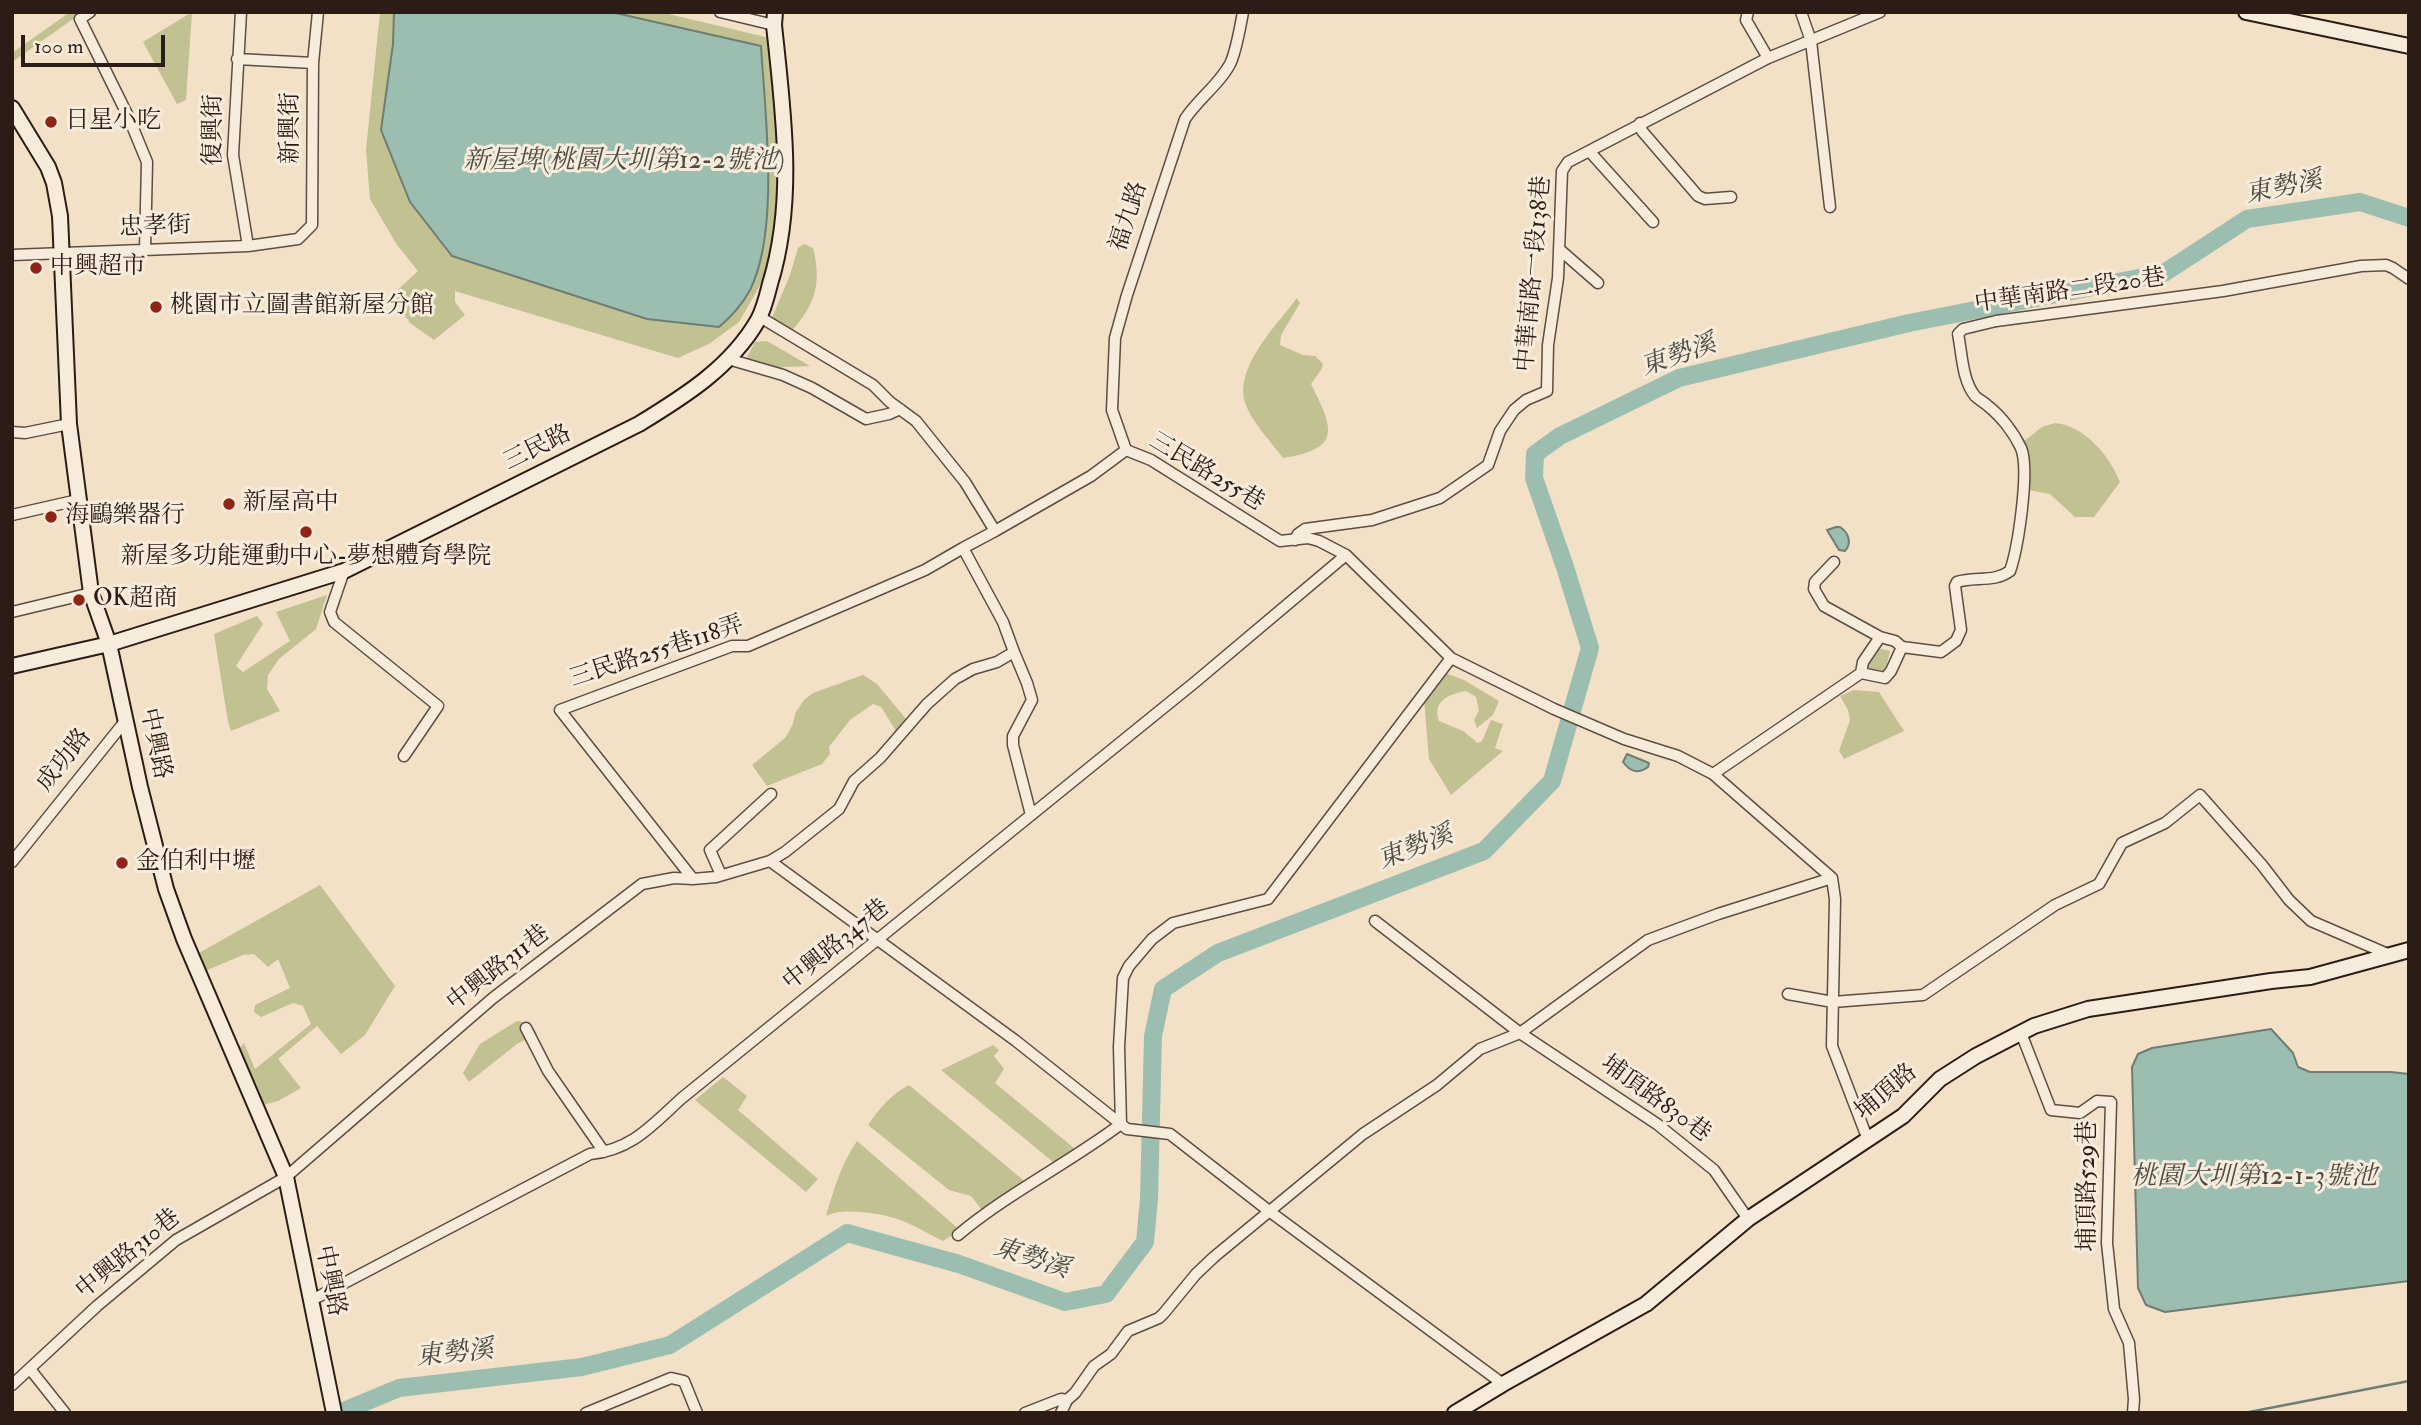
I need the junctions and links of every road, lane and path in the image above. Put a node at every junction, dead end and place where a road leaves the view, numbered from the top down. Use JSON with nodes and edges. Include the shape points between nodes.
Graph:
{"nodes":[{"id":1,"x":90,"y":12,"type":"edge"},
{"id":2,"x":241,"y":12,"type":"edge"},
{"id":3,"x":318,"y":12,"type":"edge"},
{"id":4,"x":720,"y":12,"type":"edge"},
{"id":5,"x":1243,"y":12,"type":"edge"},
{"id":6,"x":1748,"y":12,"type":"edge"},
{"id":7,"x":1801,"y":12,"type":"edge"},
{"id":8,"x":1880,"y":12,"type":"edge"},
{"id":9,"x":2246,"y":12,"type":"edge"},
{"id":10,"x":1855,"y":17,"type":"edge"},
{"id":11,"x":775,"y":18,"type":"edge"},
{"id":12,"x":1811,"y":41,"type":"junction"},
{"id":13,"x":2409,"y":46,"type":"edge"},
{"id":14,"x":1768,"y":58,"type":"junction"},
{"id":15,"x":237,"y":59,"type":"junction"},
{"id":16,"x":313,"y":63,"type":"junction"},
{"id":17,"x":14,"y":114,"type":"edge"},
{"id":18,"x":1640,"y":123,"type":"junction"},
{"id":19,"x":1590,"y":152,"type":"junction"},
{"id":20,"x":1731,"y":197,"type":"dead end"},
{"id":21,"x":1830,"y":207,"type":"dead end"},
{"id":22,"x":1653,"y":222,"type":"dead end"},
{"id":23,"x":298,"y":239,"type":"joint"},
{"id":24,"x":248,"y":246,"type":"junction"},
{"id":25,"x":1559,"y":249,"type":"junction"},
{"id":26,"x":145,"y":250,"type":"junction"},
{"id":27,"x":61,"y":253,"type":"junction"},
{"id":28,"x":12,"y":255,"type":"edge"},
{"id":29,"x":2409,"y":279,"type":"edge"},
{"id":30,"x":1598,"y":283,"type":"dead end"},
{"id":31,"x":760,"y":317,"type":"junction"},
{"id":32,"x":728,"y":359,"type":"junction"},
{"id":33,"x":900,"y":409,"type":"junction"},
{"id":34,"x":69,"y":424,"type":"junction"},
{"id":35,"x":12,"y":432,"type":"edge"},
{"id":36,"x":1126,"y":450,"type":"junction"},
{"id":37,"x":78,"y":500,"type":"junction"},
{"id":38,"x":12,"y":515,"type":"edge"},
{"id":39,"x":995,"y":531,"type":"junction"},
{"id":40,"x":1295,"y":540,"type":"junction"},
{"id":41,"x":963,"y":548,"type":"junction"},
{"id":42,"x":1346,"y":555,"type":"junction"},
{"id":43,"x":1834,"y":562,"type":"dead end"},
{"id":44,"x":344,"y":572,"type":"junction"},
{"id":45,"x":91,"y":593,"type":"junction"},
{"id":46,"x":12,"y":612,"type":"edge"},
{"id":47,"x":1880,"y":636,"type":"junction"},
{"id":48,"x":108,"y":644,"type":"junction"},
{"id":49,"x":1902,"y":647,"type":"junction"},
{"id":50,"x":1014,"y":652,"type":"junction"},
{"id":51,"x":1451,"y":658,"type":"junction"},
{"id":52,"x":12,"y":666,"type":"edge"},
{"id":53,"x":1861,"y":673,"type":"junction"},
{"id":54,"x":126,"y":720,"type":"junction"},
{"id":55,"x":404,"y":756,"type":"dead end"},
{"id":56,"x":1713,"y":774,"type":"junction"},
{"id":57,"x":771,"y":794,"type":"dead end"},
{"id":58,"x":1031,"y":815,"type":"junction"},
{"id":59,"x":770,"y":861,"type":"junction"},
{"id":60,"x":12,"y":862,"type":"edge"},
{"id":61,"x":721,"y":875,"type":"junction"},
{"id":62,"x":1832,"y":878,"type":"junction"},
{"id":63,"x":693,"y":879,"type":"junction"},
{"id":64,"x":1375,"y":920,"type":"dead end"},
{"id":65,"x":879,"y":939,"type":"junction"},
{"id":66,"x":2409,"y":950,"type":"edge"},
{"id":67,"x":2390,"y":955,"type":"junction"},
{"id":68,"x":1788,"y":994,"type":"dead end"},
{"id":69,"x":1833,"y":1002,"type":"junction"},
{"id":70,"x":526,"y":1028,"type":"dead end"},
{"id":71,"x":1520,"y":1033,"type":"junction"},
{"id":72,"x":2021,"y":1033,"type":"junction"},
{"id":73,"x":1124,"y":1127,"type":"junction"},
{"id":74,"x":1868,"y":1140,"type":"junction"},
{"id":75,"x":604,"y":1152,"type":"junction"},
{"id":76,"x":286,"y":1177,"type":"junction"},
{"id":77,"x":1269,"y":1211,"type":"junction"},
{"id":78,"x":1748,"y":1219,"type":"junction"},
{"id":79,"x":958,"y":1235,"type":"dead end"},
{"id":80,"x":310,"y":1301,"type":"junction"},
{"id":81,"x":30,"y":1369,"type":"junction"},
{"id":82,"x":1503,"y":1384,"type":"junction"},
{"id":83,"x":12,"y":1385,"type":"edge"},
{"id":84,"x":1067,"y":1400,"type":"junction"},
{"id":85,"x":65,"y":1413,"type":"edge"},
{"id":86,"x":334,"y":1413,"type":"edge"},
{"id":87,"x":586,"y":1413,"type":"edge"},
{"id":88,"x":697,"y":1413,"type":"edge"},
{"id":89,"x":1024,"y":1413,"type":"edge"},
{"id":90,"x":1061,"y":1413,"type":"edge"},
{"id":91,"x":1455,"y":1413,"type":"edge"},
{"id":92,"x":2133,"y":1413,"type":"edge"}],
"edges":[{"from":1,"to":26,"type":"street","via":[[80,19],[147,162]]},
{"from":2,"to":15,"type":"street","name":"復興街"},
{"from":3,"to":16,"type":"street","name":"新興街"},
{"from":4,"to":11,"type":"street"},
{"from":5,"to":36,"type":"street","name":"福九路","via":[[1230,63],[1185,118],[1115,338],[1111,410]]},
{"from":6,"to":14,"type":"street","via":[[1746,20]]},
{"from":7,"to":12,"type":"street"},
{"from":8,"to":10,"type":"street","name":"中華南路一段138巷"},
{"from":9,"to":13,"type":"street"},
{"from":10,"to":12,"type":"street","name":"中華南路一段138巷"},
{"from":11,"to":31,"type":"street","name":"三民路","via":[[786,163],[781,240]]},
{"from":12,"to":14,"type":"street","name":"中華南路一段138巷"},
{"from":12,"to":21,"type":"street"},
{"from":14,"to":18,"type":"street","name":"中華南路一段138巷"},
{"from":15,"to":16,"type":"street"},
{"from":15,"to":24,"type":"street","name":"復興街","via":[[233,155]]},
{"from":16,"to":23,"type":"street","name":"新興街","via":[[312,225]]},
{"from":17,"to":27,"type":"street","name":"中興路","via":[[37,146],[54,184]]},
{"from":18,"to":19,"type":"street","name":"中華南路一段138巷"},
{"from":18,"to":20,"type":"street","via":[[1698,196]]},
{"from":19,"to":22,"type":"street"},
{"from":19,"to":25,"type":"street","name":"中華南路一段138巷","via":[[1568,162],[1562,171]]},
{"from":23,"to":24,"type":"street","name":"忠孝街"},
{"from":24,"to":26,"type":"street","name":"忠孝街"},
{"from":25,"to":30,"type":"street"},
{"from":25,"to":40,"type":"street","name":"中華南路一段138巷","via":[[1547,391],[1514,410],[1500,431],[1488,465],[1440,498],[1373,520],[1305,528]]},
{"from":26,"to":27,"type":"street","name":"忠孝街"},
{"from":27,"to":28,"type":"street","name":"忠孝街"},
{"from":27,"to":34,"type":"street","name":"中興路"},
{"from":29,"to":49,"type":"street","name":"中華南路二段20巷","via":[[2386,265],[2361,266],[1964,329],[1958,334],[1968,384],[1998,415],[2025,462],[2018,537],[2010,571],[1993,579],[1957,582],[1961,630],[1956,641],[1941,652]]},
{"from":31,"to":32,"type":"street","name":"三民路"},
{"from":31,"to":33,"type":"street","via":[[873,385]]},
{"from":32,"to":33,"type":"street","via":[[783,375],[866,419]]},
{"from":32,"to":44,"type":"street","name":"三民路","via":[[684,397],[639,424]]},
{"from":33,"to":39,"type":"street","via":[[916,421],[965,482]]},
{"from":34,"to":35,"type":"street"},
{"from":34,"to":37,"type":"street","name":"中興路"},
{"from":36,"to":39,"type":"street","name":"三民路255巷","via":[[1091,476]]},
{"from":36,"to":40,"type":"street","name":"三民路255巷","via":[[1151,460],[1280,541]]},
{"from":37,"to":38,"type":"street"},
{"from":37,"to":45,"type":"street","name":"中興路"},
{"from":39,"to":41,"type":"street","name":"三民路255巷"},
{"from":40,"to":42,"type":"street","name":"三民路255巷","via":[[1319,541]]},
{"from":41,"to":50,"type":"street"},
{"from":41,"to":63,"type":"street","name":"三民路255巷118弄","via":[[925,570],[748,646],[732,646],[560,710]]},
{"from":42,"to":51,"type":"street","name":"三民路255巷"},
{"from":42,"to":58,"type":"street","name":"中興路347巷"},
{"from":43,"to":47,"type":"street","via":[[1815,582],[1818,600]]},
{"from":44,"to":48,"type":"street","name":"三民路"},
{"from":44,"to":55,"type":"street","via":[[330,612],[334,622],[438,706]]},
{"from":45,"to":46,"type":"street"},
{"from":45,"to":48,"type":"street","name":"中興路"},
{"from":47,"to":49,"type":"street"},
{"from":47,"to":53,"type":"street"},
{"from":48,"to":52,"type":"street","name":"三民路"},
{"from":48,"to":54,"type":"street","name":"中興路"},
{"from":49,"to":53,"type":"street","via":[[1885,678]]},
{"from":50,"to":58,"type":"street","via":[[1032,700],[1013,736]]},
{"from":50,"to":59,"type":"street","name":"中興路311巷","via":[[955,679],[854,780],[839,808]]},
{"from":51,"to":56,"type":"street","name":"三民路255巷","via":[[1554,709]]},
{"from":51,"to":73,"type":"street","via":[[1268,900],[1173,923],[1129,966],[1119,1047]]},
{"from":53,"to":56,"type":"street"},
{"from":54,"to":60,"type":"street","name":"成功路"},
{"from":54,"to":76,"type":"street","name":"中興路","via":[[159,860],[184,939]]},
{"from":56,"to":62,"type":"street","name":"三民路255巷"},
{"from":57,"to":61,"type":"street","via":[[710,850]]},
{"from":58,"to":65,"type":"street","name":"中興路347巷"},
{"from":59,"to":61,"type":"street","name":"中興路311巷"},
{"from":59,"to":65,"type":"street"},
{"from":61,"to":63,"type":"street","name":"中興路311巷"},
{"from":62,"to":69,"type":"street"},
{"from":62,"to":71,"type":"street","via":[[1648,940]]},
{"from":63,"to":76,"type":"street","name":"中興路311巷","via":[[642,884],[493,998]]},
{"from":64,"to":71,"type":"street","name":"埔頂路830巷"},
{"from":65,"to":73,"type":"street"},
{"from":65,"to":75,"type":"street","name":"中興路347巷","via":[[648,1130],[618,1149]]},
{"from":66,"to":67,"type":"street","name":"埔頂路"},
{"from":67,"to":69,"type":"street","via":[[2311,921],[2200,795],[2165,823],[2122,843],[2099,884],[2055,905],[1923,995]]},
{"from":67,"to":72,"type":"street","name":"埔頂路","via":[[2310,977],[2088,1009]]},
{"from":68,"to":69,"type":"street"},
{"from":69,"to":74,"type":"street","via":[[1832,1046]]},
{"from":70,"to":75,"type":"street","via":[[548,1071]]},
{"from":71,"to":77,"type":"street","via":[[1480,1049],[1437,1085],[1363,1134]]},
{"from":71,"to":78,"type":"street","name":"埔頂路830巷","via":[[1657,1124],[1714,1170]]},
{"from":72,"to":74,"type":"street","name":"埔頂路","via":[[1940,1079],[1903,1116]]},
{"from":72,"to":92,"type":"street","name":"埔頂路529巷","via":[[2051,1110],[2080,1113],[2097,1101],[2111,1102],[2107,1243],[2115,1309],[2129,1343]]},
{"from":73,"to":77,"type":"street","via":[[1166,1134],[1198,1153]]},
{"from":73,"to":79,"type":"street"},
{"from":74,"to":78,"type":"street","name":"埔頂路"},
{"from":75,"to":80,"type":"street","name":"中興路347巷","via":[[590,1153]]},
{"from":76,"to":80,"type":"street","name":"中興路"},
{"from":76,"to":81,"type":"street","name":"中興路310巷","via":[[176,1240]]},
{"from":77,"to":82,"type":"street"},
{"from":77,"to":84,"type":"street","via":[[1205,1266],[1159,1318],[1128,1331]]},
{"from":78,"to":82,"type":"street","name":"埔頂路","via":[[1646,1304]]},
{"from":80,"to":86,"type":"street","name":"中興路"},
{"from":81,"to":83,"type":"street","name":"中興路310巷"},
{"from":81,"to":85,"type":"street"},
{"from":82,"to":91,"type":"street","name":"埔頂路"},
{"from":84,"to":89,"type":"street"},
{"from":84,"to":90,"type":"street"},
{"from":87,"to":88,"type":"street","via":[[671,1378],[684,1381]]}]}
